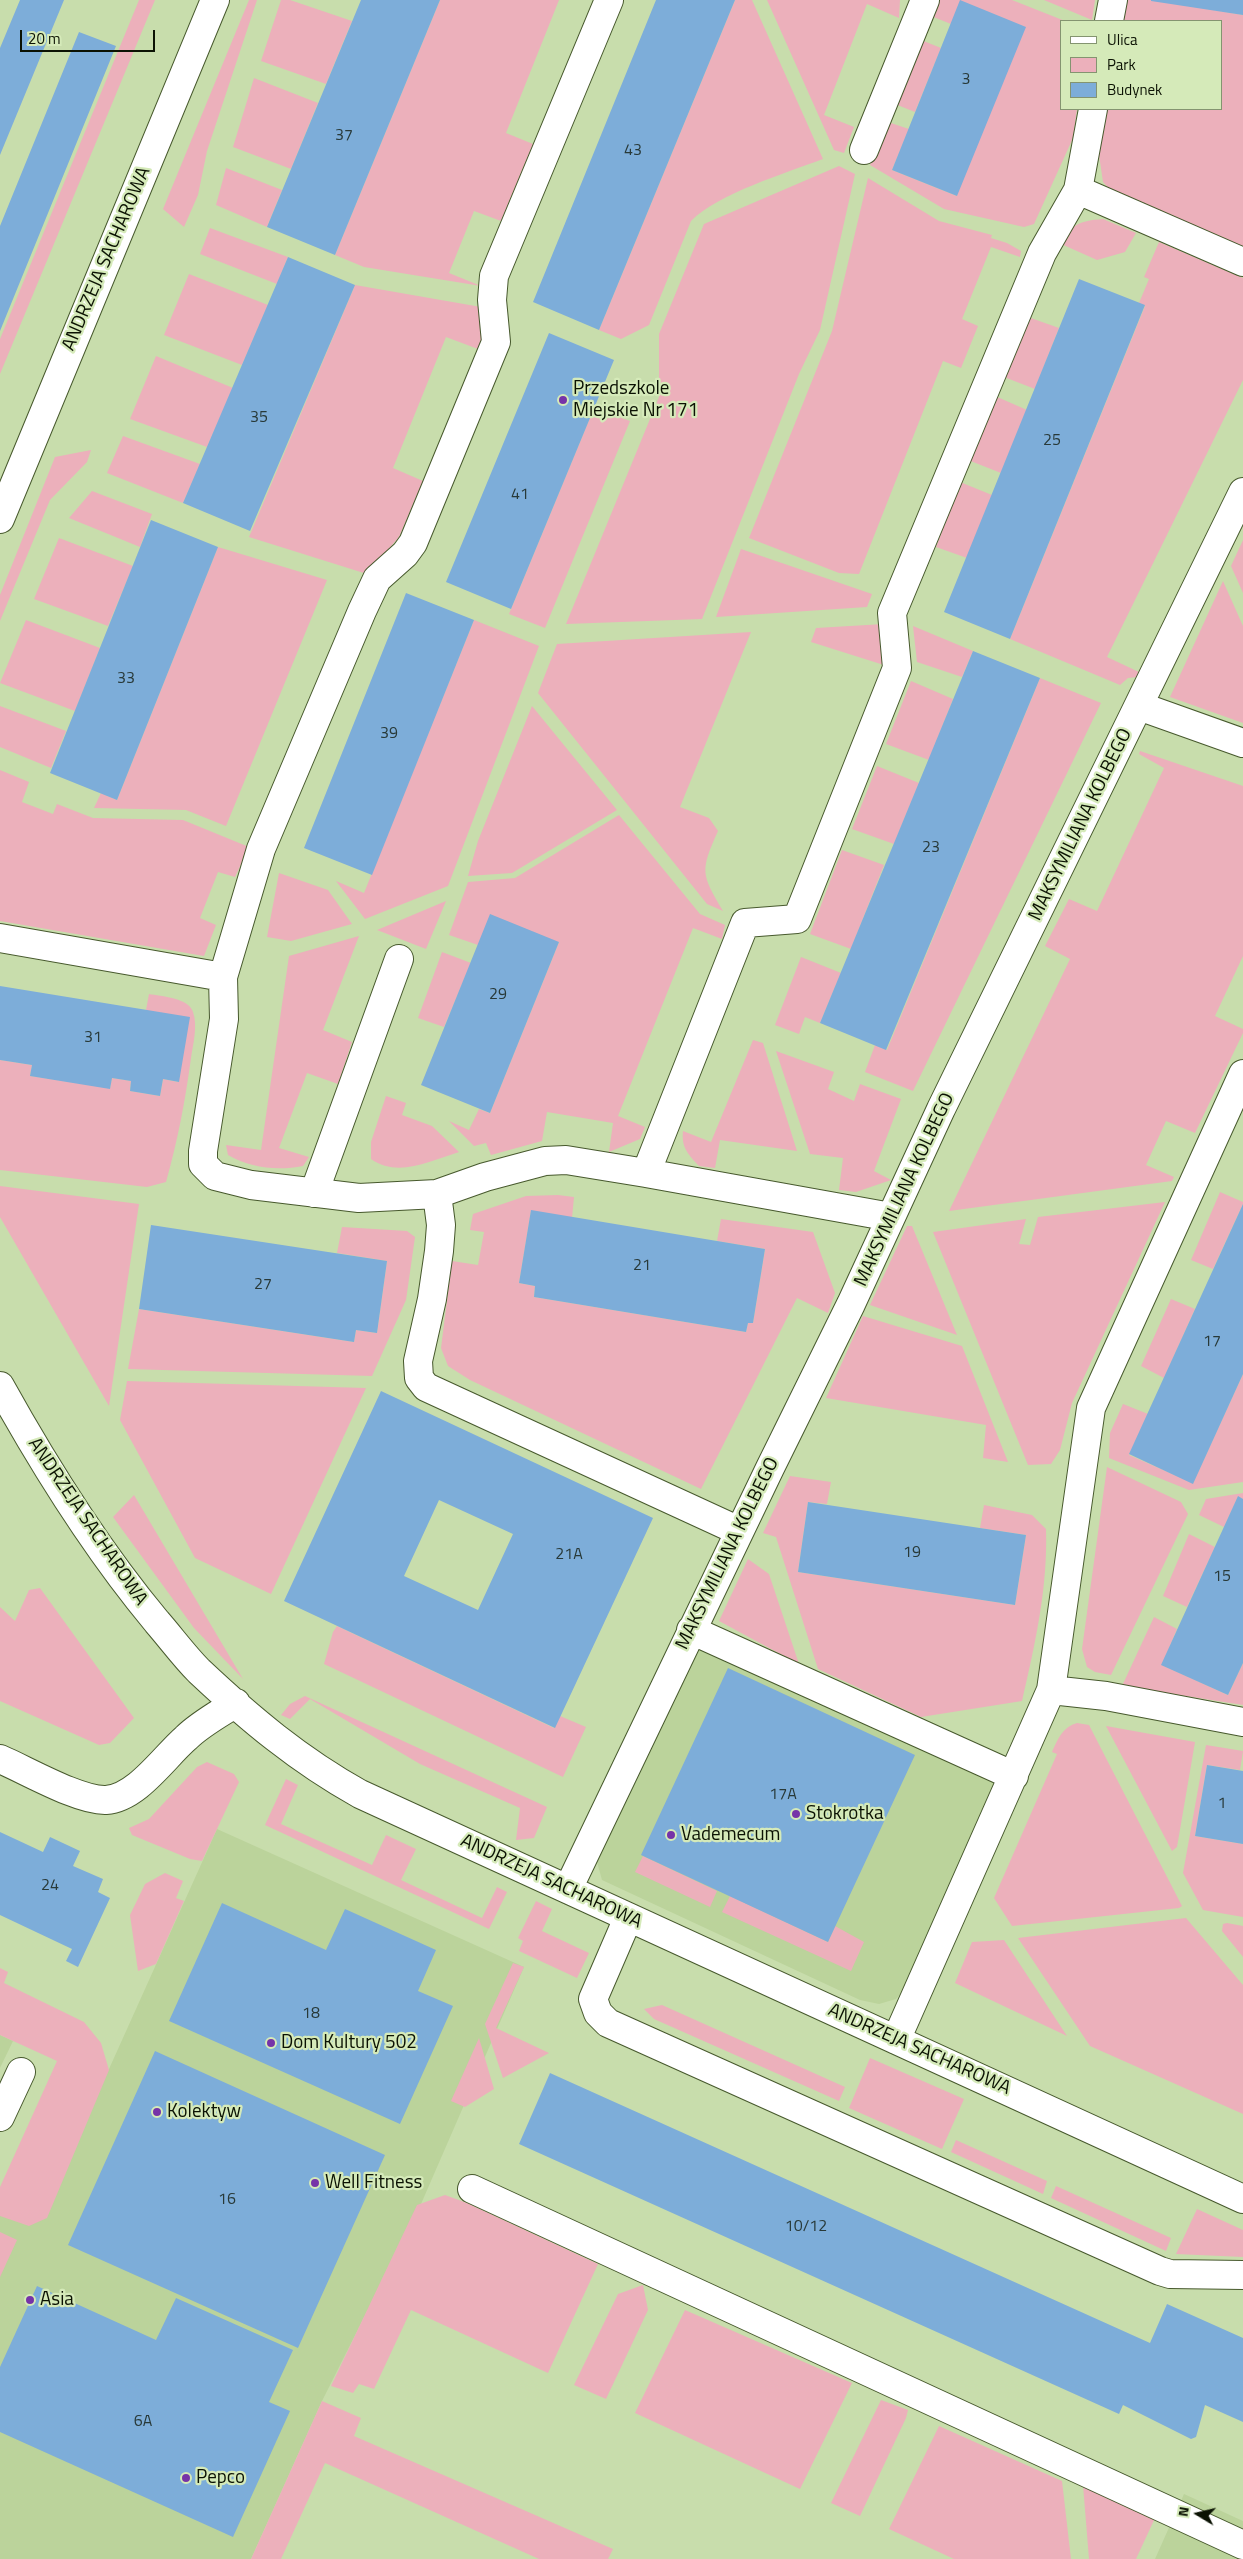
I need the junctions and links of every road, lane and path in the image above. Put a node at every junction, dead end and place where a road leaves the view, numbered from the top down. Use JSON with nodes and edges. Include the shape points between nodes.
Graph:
{"nodes":[{"id":1,"x":215,"y":0,"type":"edge"},
{"id":2,"x":609,"y":0,"type":"edge"},
{"id":3,"x":925,"y":0,"type":"edge"},
{"id":4,"x":1113,"y":0,"type":"edge"},
{"id":5,"x":1109,"y":20,"type":"edge"},
{"id":6,"x":1093,"y":110,"type":"edge"},
{"id":7,"x":864,"y":150,"type":"dead end"},
{"id":8,"x":1078,"y":190,"type":"junction"},
{"id":9,"x":1243,"y":262,"type":"edge"},
{"id":10,"x":1243,"y":492,"type":"edge"},
{"id":11,"x":0,"y":519,"type":"edge"},
{"id":12,"x":1139,"y":706,"type":"junction"},
{"id":13,"x":1243,"y":743,"type":"edge"},
{"id":14,"x":0,"y":938,"type":"edge"},
{"id":15,"x":399,"y":959,"type":"dead end"},
{"id":16,"x":222,"y":978,"type":"junction"},
{"id":17,"x":1243,"y":1074,"type":"edge"},
{"id":18,"x":646,"y":1173,"type":"junction"},
{"id":19,"x":314,"y":1193,"type":"junction"},
{"id":20,"x":437,"y":1194,"type":"junction"},
{"id":21,"x":886,"y":1228,"type":"junction"},
{"id":22,"x":0,"y":1386,"type":"edge"},
{"id":23,"x":739,"y":1532,"type":"junction"},
{"id":24,"x":692,"y":1630,"type":"junction"},
{"id":25,"x":1051,"y":1690,"type":"junction"},
{"id":26,"x":236,"y":1703,"type":"junction"},
{"id":27,"x":1243,"y":1722,"type":"edge"},
{"id":28,"x":0,"y":1758,"type":"edge"},
{"id":29,"x":1014,"y":1776,"type":"junction"},
{"id":30,"x":568,"y":1889,"type":"junction"},
{"id":31,"x":628,"y":1918,"type":"junction"},
{"id":32,"x":896,"y":2040,"type":"junction"},
{"id":33,"x":21,"y":2072,"type":"dead end"},
{"id":34,"x":0,"y":2117,"type":"edge"},
{"id":35,"x":472,"y":2189,"type":"dead end"},
{"id":36,"x":1243,"y":2198,"type":"edge"},
{"id":37,"x":1243,"y":2275,"type":"edge"},
{"id":38,"x":1243,"y":2545,"type":"edge"}],
"edges":[{"from":1,"to":11,"type":"street","name":"ANDRZEJA SACHAROWA"},
{"from":2,"to":16,"type":"street","via":[[499,260],[492,300],[496,342],[413,543],[377,580],[362,611],[261,849]]},
{"from":3,"to":7,"type":"street"},
{"from":4,"to":5,"type":"street"},
{"from":6,"to":8,"type":"street"},
{"from":8,"to":9,"type":"street"},
{"from":8,"to":18,"type":"street","via":[[1042,253],[892,613],[897,668],[797,919],[746,923]]},
{"from":10,"to":12,"type":"street","name":"MAKSYMILIANA KOLBEGO"},
{"from":12,"to":13,"type":"street"},
{"from":12,"to":21,"type":"street","name":"MAKSYMILIANA KOLBEGO"},
{"from":14,"to":16,"type":"street"},
{"from":15,"to":19,"type":"street"},
{"from":16,"to":19,"type":"street","via":[[224,1019],[203,1164],[215,1176],[251,1185]]},
{"from":17,"to":25,"type":"street","via":[[1091,1408]]},
{"from":18,"to":20,"type":"street","via":[[566,1160],[544,1161]]},
{"from":18,"to":21,"type":"street"},
{"from":19,"to":20,"type":"street","via":[[359,1198]]},
{"from":20,"to":23,"type":"street","via":[[441,1225],[439,1251],[418,1361],[419,1378],[426,1387]]},
{"from":21,"to":23,"type":"street","name":"MAKSYMILIANA KOLBEGO"},
{"from":22,"to":26,"type":"street","name":"ANDRZEJA SACHAROWA","via":[[43,1464],[124,1582],[198,1670]]},
{"from":23,"to":24,"type":"street","name":"MAKSYMILIANA KOLBEGO"},
{"from":24,"to":29,"type":"street"},
{"from":24,"to":30,"type":"street","name":"MAKSYMILIANA KOLBEGO"},
{"from":25,"to":27,"type":"street","via":[[1106,1696]]},
{"from":25,"to":29,"type":"street"},
{"from":26,"to":28,"type":"street","via":[[187,1736],[133,1790],[120,1797],[106,1800],[91,1798]]},
{"from":26,"to":30,"type":"street","name":"ANDRZEJA SACHAROWA","via":[[298,1757],[360,1794]]},
{"from":29,"to":32,"type":"street"},
{"from":30,"to":31,"type":"street","name":"ANDRZEJA SACHAROWA"},
{"from":31,"to":32,"type":"street","name":"ANDRZEJA SACHAROWA"},
{"from":31,"to":37,"type":"street","via":[[593,2000],[598,2013],[608,2023],[1160,2271],[1170,2274]]},
{"from":32,"to":36,"type":"street","name":"ANDRZEJA SACHAROWA"},
{"from":33,"to":34,"type":"street"},
{"from":35,"to":38,"type":"street"}]}
